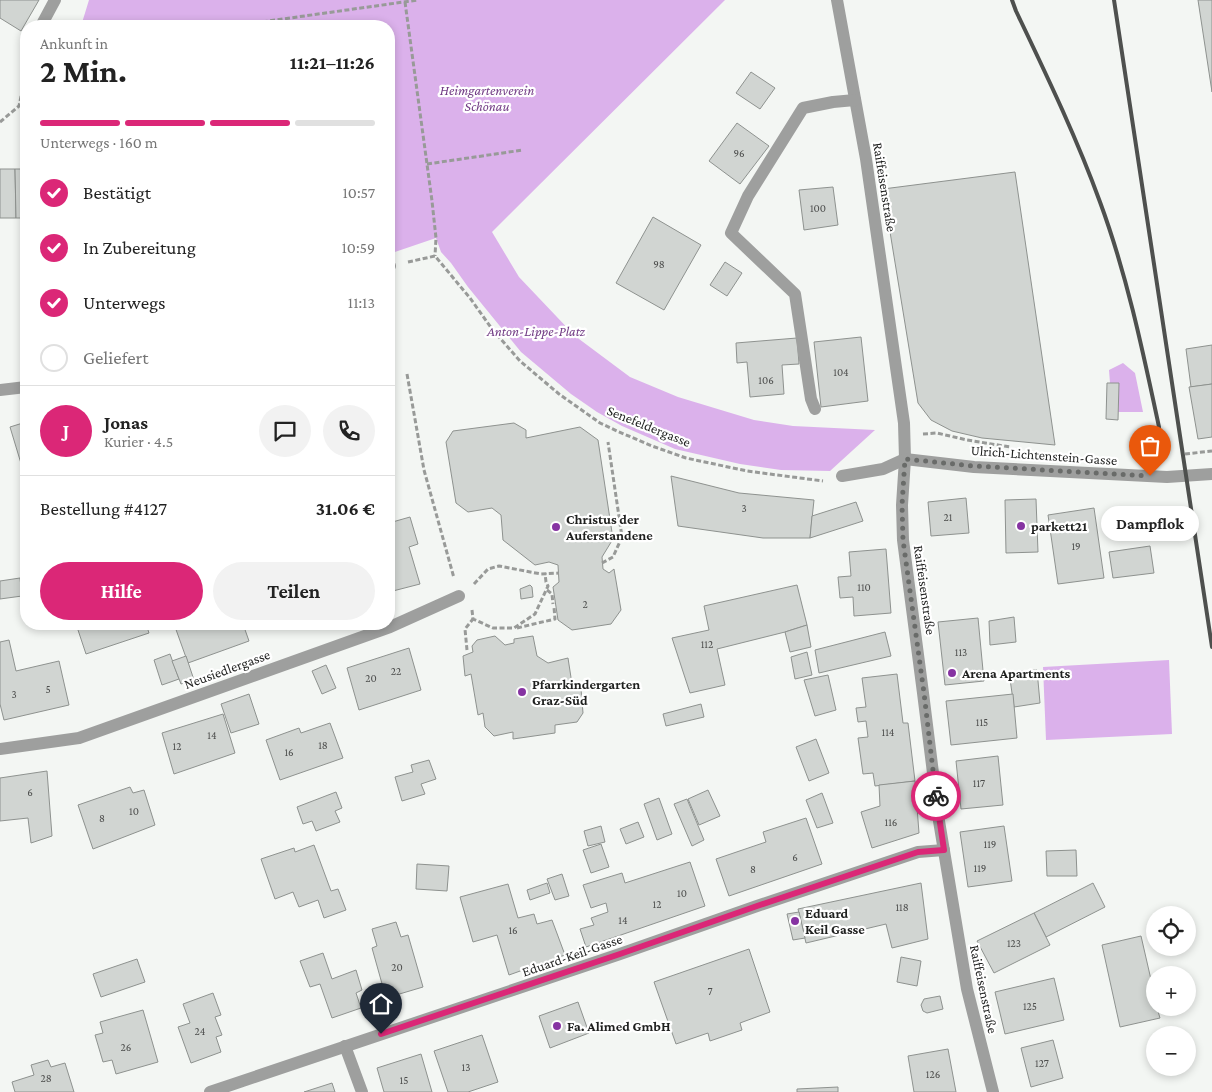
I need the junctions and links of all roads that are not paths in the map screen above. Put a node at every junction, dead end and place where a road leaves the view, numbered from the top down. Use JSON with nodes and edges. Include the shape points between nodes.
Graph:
{"nodes":[{"id":1,"x":55,"y":0,"type":"edge"},
{"id":2,"x":837,"y":0,"type":"edge"},
{"id":3,"x":44,"y":20,"type":"edge"},
{"id":4,"x":855,"y":100,"type":"junction"},
{"id":5,"x":20,"y":388,"type":"edge"},
{"id":6,"x":0,"y":390,"type":"edge"},
{"id":7,"x":815,"y":409,"type":"dead end"},
{"id":8,"x":905,"y":459,"type":"junction"},
{"id":9,"x":1212,"y":474,"type":"edge"},
{"id":10,"x":842,"y":476,"type":"road end"},
{"id":11,"x":459,"y":596,"type":"road end"},
{"id":12,"x":395,"y":625,"type":"edge"},
{"id":13,"x":382,"y":630,"type":"edge"},
{"id":14,"x":0,"y":749,"type":"edge"},
{"id":15,"x":944,"y":850,"type":"junction"},
{"id":16,"x":345,"y":1046,"type":"junction"},
{"id":17,"x":210,"y":1092,"type":"edge"},
{"id":18,"x":362,"y":1092,"type":"edge"},
{"id":19,"x":992,"y":1092,"type":"edge"}],
"edges":[{"from":1,"to":3,"type":"street"},
{"from":2,"to":4,"type":"street","name":"Raiffeisenstraße"},
{"from":4,"to":7,"type":"street","via":[[804,108],[748,196],[731,233],[795,294]]},
{"from":4,"to":8,"type":"street","name":"Raiffeisenstraße","via":[[904,423]]},
{"from":5,"to":6,"type":"street"},
{"from":8,"to":9,"type":"street","name":"Ulrich-Lichtenstein-Gasse","via":[[1167,477]]},
{"from":8,"to":10,"type":"street","via":[[882,469]]},
{"from":8,"to":15,"type":"street","name":"Raiffeisenstraße","via":[[903,540]]},
{"from":11,"to":12,"type":"street","name":"Neusiedlergasse"},
{"from":13,"to":14,"type":"street","name":"Neusiedlergasse","via":[[79,738]]},
{"from":15,"to":16,"type":"street","name":"Eduard-Keil-Gasse","via":[[918,852]]},
{"from":15,"to":19,"type":"street","name":"Raiffeisenstraße","via":[[967,989]]},
{"from":16,"to":17,"type":"street","name":"Eduard-Keil-Gasse"},
{"from":16,"to":18,"type":"street"}]}
